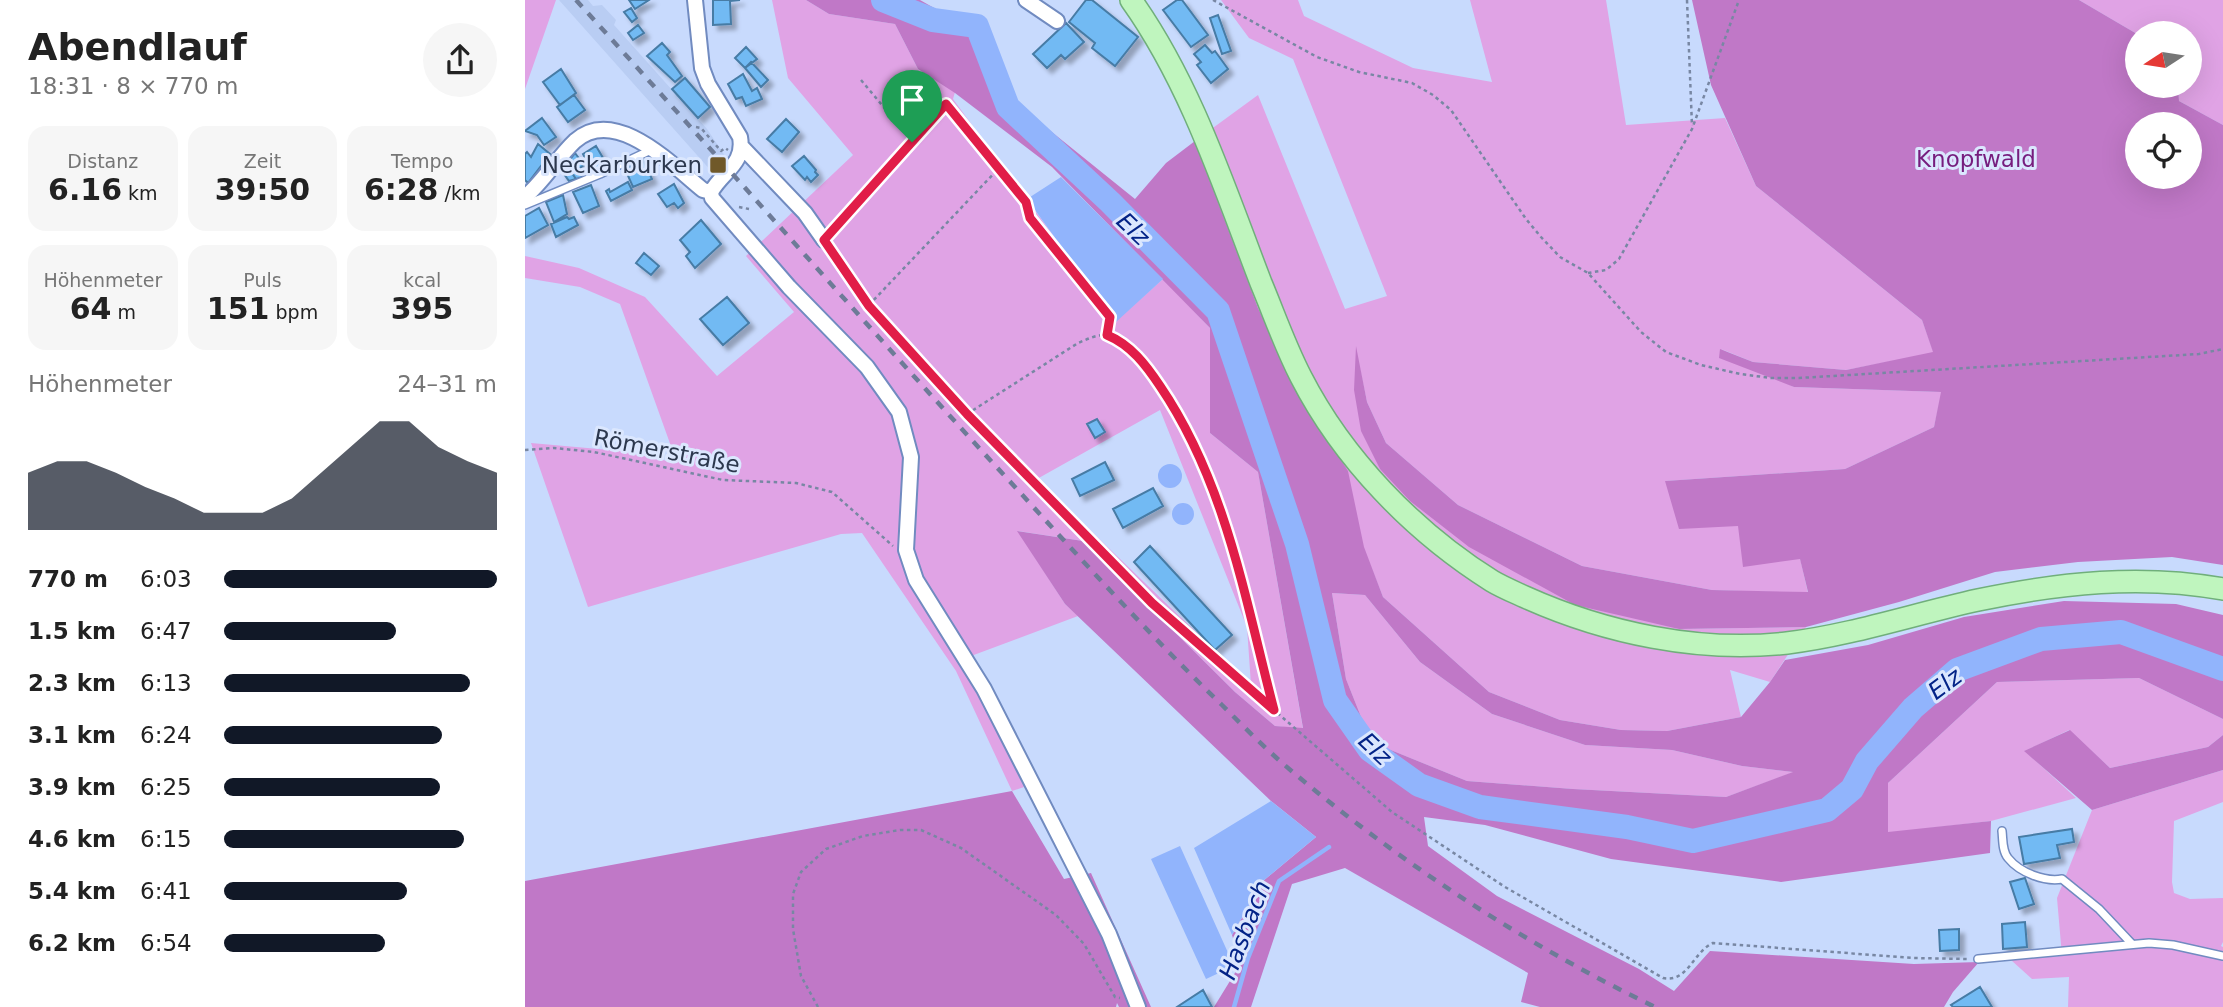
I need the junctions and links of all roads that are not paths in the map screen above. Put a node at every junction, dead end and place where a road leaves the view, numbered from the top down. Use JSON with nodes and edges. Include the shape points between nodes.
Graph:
{"nodes":[{"id":1,"x":695,"y":0,"type":"edge"},
{"id":2,"x":1026,"y":0,"type":"edge"},
{"id":3,"x":1131,"y":0,"type":"edge"},
{"id":4,"x":1057,"y":21,"type":"dead end"},
{"id":5,"x":742,"y":147,"type":"junction"},
{"id":6,"x":652,"y":150,"type":"junction"},
{"id":7,"x":711,"y":192,"type":"junction"},
{"id":8,"x":525,"y":197,"type":"edge"},
{"id":9,"x":525,"y":205,"type":"edge"},
{"id":10,"x":824,"y":240,"type":"road end"},
{"id":11,"x":2223,"y":589,"type":"edge"},
{"id":12,"x":2002,"y":831,"type":"dead end"},
{"id":13,"x":2132,"y":944,"type":"junction"},
{"id":14,"x":2223,"y":956,"type":"edge"},
{"id":15,"x":1978,"y":959,"type":"road end"},
{"id":16,"x":1136,"y":1002,"type":"edge"}],
"edges":[{"from":1,"to":5,"type":"street","via":[[702,68]]},
{"from":2,"to":4,"type":"street"},
{"from":3,"to":11,"type":"main road","via":[[1160,45],[1203,136],[1282,336],[1327,421],[1383,489],[1433,539],[1495,583],[1560,612],[1629,632],[1733,645],[1841,635],[2050,586],[2144,581]]},
{"from":5,"to":7,"type":"street","via":[[738,159]]},
{"from":5,"to":10,"type":"street","via":[[805,213]]},
{"from":6,"to":7,"type":"street"},
{"from":6,"to":8,"type":"street","via":[[615,129],[593,130],[574,142]]},
{"from":6,"to":9,"type":"lane"},
{"from":7,"to":16,"type":"street","via":[[789,287],[867,367],[899,412],[911,457],[906,550],[916,580],[984,689],[1109,934]]},
{"from":12,"to":13,"type":"lane","via":[[2008,858],[2041,880],[2063,879]]},
{"from":13,"to":14,"type":"lane","via":[[2173,945]]},
{"from":13,"to":15,"type":"lane"}]}
